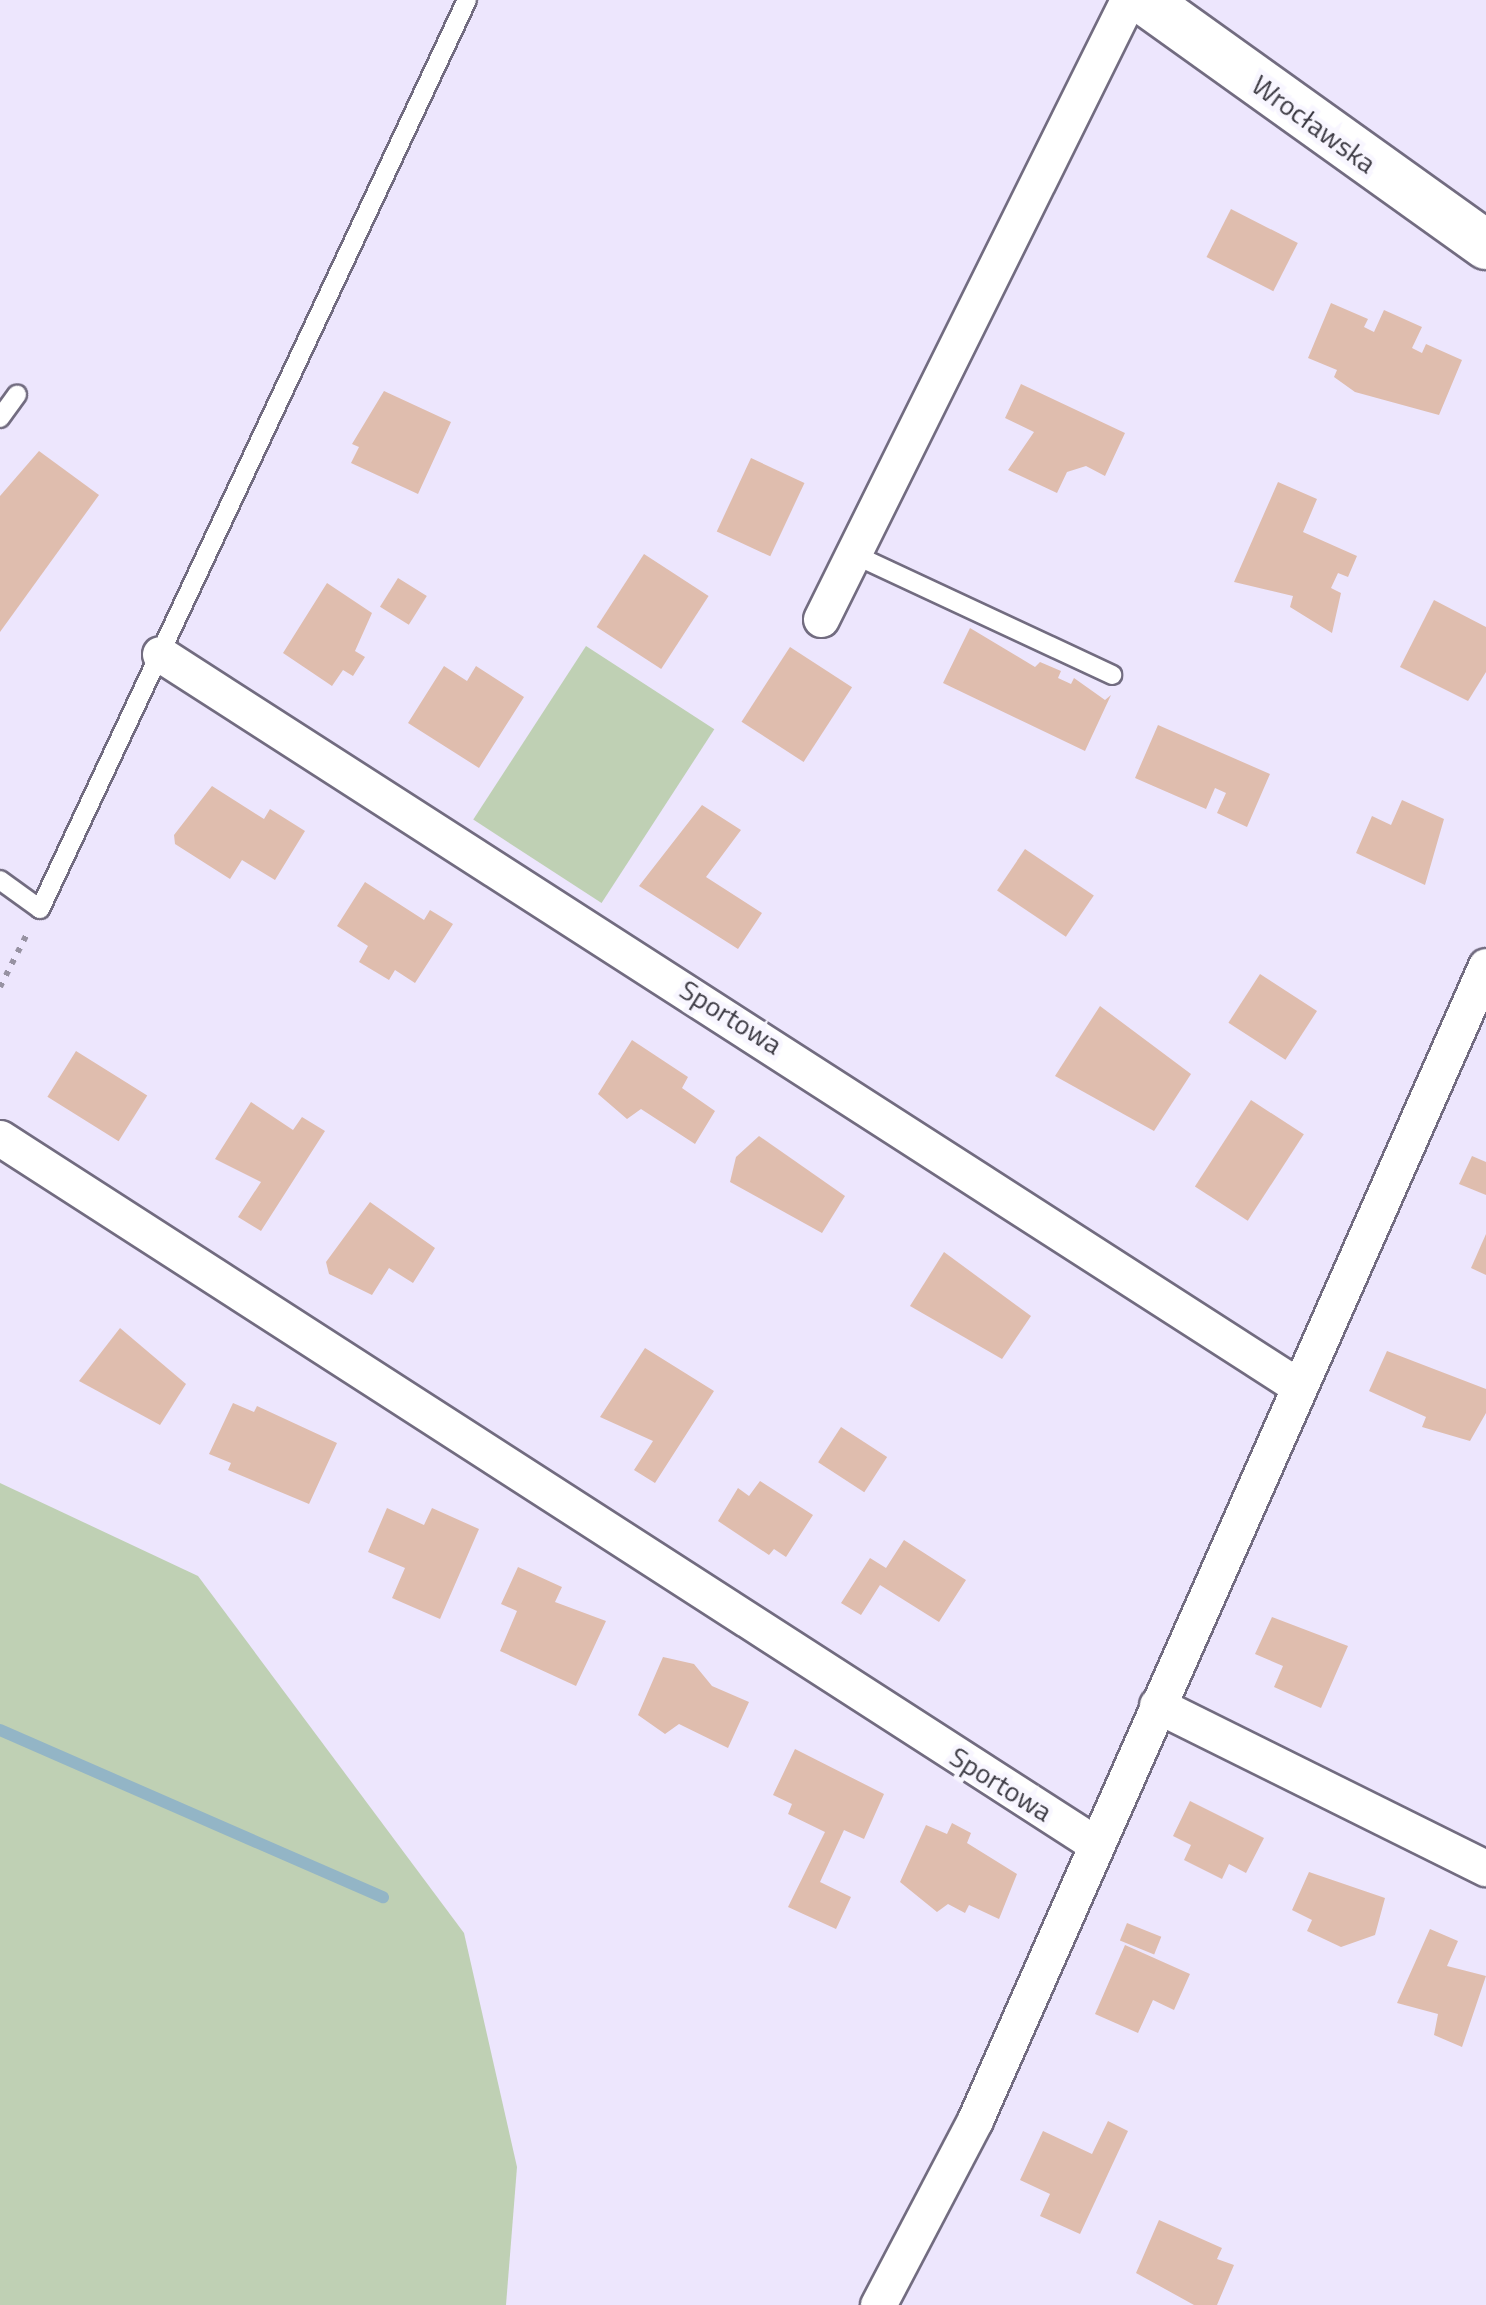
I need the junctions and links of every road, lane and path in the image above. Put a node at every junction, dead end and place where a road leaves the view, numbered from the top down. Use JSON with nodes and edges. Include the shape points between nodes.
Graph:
{"nodes":[{"id":1,"x":467,"y":0,"type":"edge"},
{"id":2,"x":1128,"y":0,"type":"edge"},
{"id":3,"x":1144,"y":0,"type":"edge"},
{"id":4,"x":1486,"y":245,"type":"edge"},
{"id":5,"x":17,"y":395,"type":"dead end"},
{"id":6,"x":0,"y":418,"type":"edge"},
{"id":7,"x":854,"y":554,"type":"junction"},
{"id":8,"x":821,"y":619,"type":"dead end"},
{"id":9,"x":160,"y":654,"type":"junction"},
{"id":10,"x":1112,"y":675,"type":"dead end"},
{"id":11,"x":0,"y":880,"type":"edge"},
{"id":12,"x":40,"y":909,"type":"junction"},
{"id":13,"x":1486,"y":966,"type":"edge"},
{"id":14,"x":0,"y":987,"type":"edge"},
{"id":15,"x":0,"y":1138,"type":"edge"},
{"id":16,"x":1298,"y":1386,"type":"junction"},
{"id":17,"x":1156,"y":1705,"type":"junction"},
{"id":18,"x":1094,"y":1843,"type":"junction"},
{"id":19,"x":1486,"y":1868,"type":"edge"},
{"id":20,"x":882,"y":2304,"type":"edge"}],
"edges":[{"from":1,"to":9,"type":"lane"},
{"from":2,"to":7,"type":"street"},
{"from":3,"to":4,"type":"street","name":"Wrocławska"},
{"from":5,"to":6,"type":"lane"},
{"from":7,"to":8,"type":"street"},
{"from":7,"to":10,"type":"lane"},
{"from":9,"to":12,"type":"lane"},
{"from":9,"to":16,"type":"street","name":"Sportowa"},
{"from":11,"to":12,"type":"lane"},
{"from":12,"to":14,"type":"path"},
{"from":13,"to":16,"type":"street"},
{"from":15,"to":18,"type":"street","name":"Sportowa"},
{"from":16,"to":17,"type":"street"},
{"from":17,"to":18,"type":"street"},
{"from":17,"to":19,"type":"street"},
{"from":18,"to":20,"type":"street","via":[[976,2120]]}]}
